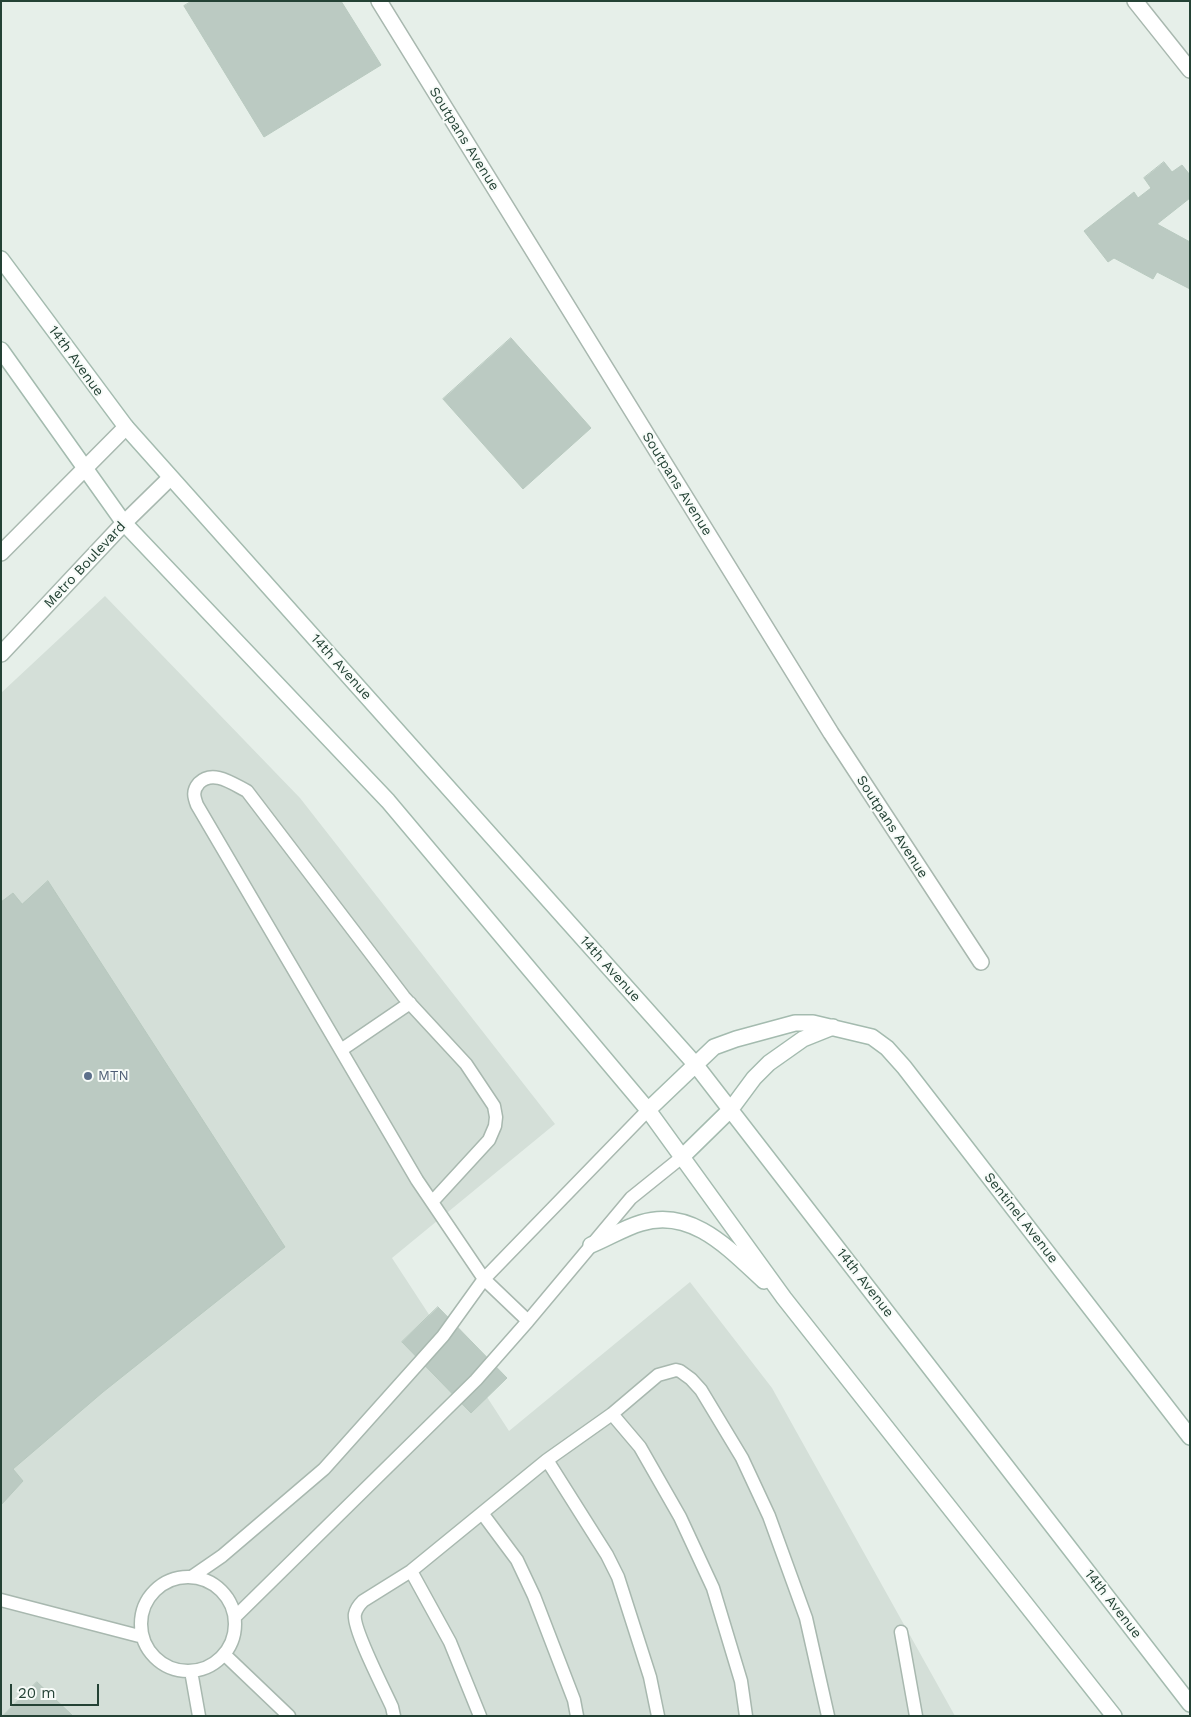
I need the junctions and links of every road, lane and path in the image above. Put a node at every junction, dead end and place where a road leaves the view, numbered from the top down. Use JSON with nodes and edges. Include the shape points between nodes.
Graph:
{"nodes":[{"id":1,"x":379,"y":1,"type":"edge"},
{"id":2,"x":1135,"y":1,"type":"edge"},
{"id":3,"x":1190,"y":70,"type":"edge"},
{"id":4,"x":1,"y":259,"type":"edge"},
{"id":5,"x":1,"y":350,"type":"edge"},
{"id":6,"x":126,"y":427,"type":"junction"},
{"id":7,"x":84,"y":469,"type":"junction"},
{"id":8,"x":170,"y":478,"type":"junction"},
{"id":9,"x":124,"y":523,"type":"junction"},
{"id":10,"x":1,"y":553,"type":"edge"},
{"id":11,"x":1,"y":654,"type":"edge"},
{"id":12,"x":981,"y":962,"type":"dead end"},
{"id":13,"x":410,"y":1003,"type":"junction"},
{"id":14,"x":833,"y":1027,"type":"junction"},
{"id":15,"x":341,"y":1050,"type":"junction"},
{"id":16,"x":695,"y":1064,"type":"junction"},
{"id":17,"x":731,"y":1109,"type":"junction"},
{"id":18,"x":648,"y":1110,"type":"junction"},
{"id":19,"x":682,"y":1157,"type":"junction"},
{"id":20,"x":432,"y":1202,"type":"junction"},
{"id":21,"x":591,"y":1245,"type":"junction"},
{"id":22,"x":484,"y":1280,"type":"junction"},
{"id":23,"x":784,"y":1298,"type":"junction"},
{"id":24,"x":528,"y":1321,"type":"junction"},
{"id":25,"x":612,"y":1414,"type":"junction"},
{"id":26,"x":1190,"y":1437,"type":"edge"},
{"id":27,"x":547,"y":1460,"type":"junction"},
{"id":28,"x":482,"y":1512,"type":"junction"},
{"id":29,"x":411,"y":1571,"type":"junction"},
{"id":30,"x":192,"y":1576,"type":"junction"},
{"id":31,"x":1,"y":1600,"type":"edge"},
{"id":32,"x":235,"y":1617,"type":"junction"},
{"id":33,"x":901,"y":1632,"type":"dead end"},
{"id":34,"x":142,"y":1637,"type":"junction"},
{"id":35,"x":224,"y":1654,"type":"junction"},
{"id":36,"x":191,"y":1671,"type":"junction"},
{"id":37,"x":1190,"y":1704,"type":"edge"},
{"id":38,"x":199,"y":1716,"type":"edge"},
{"id":39,"x":289,"y":1716,"type":"edge"},
{"id":40,"x":394,"y":1716,"type":"edge"},
{"id":41,"x":480,"y":1716,"type":"edge"},
{"id":42,"x":577,"y":1716,"type":"edge"},
{"id":43,"x":658,"y":1716,"type":"edge"},
{"id":44,"x":746,"y":1716,"type":"edge"},
{"id":45,"x":828,"y":1716,"type":"edge"},
{"id":46,"x":916,"y":1716,"type":"edge"},
{"id":47,"x":1114,"y":1716,"type":"edge"}],
"edges":[{"from":1,"to":12,"type":"main road","name":"Soutpans Avenue","via":[[831,733]]},
{"from":2,"to":3,"type":"main road"},
{"from":4,"to":6,"type":"main road","name":"14th Avenue"},
{"from":5,"to":7,"type":"main road"},
{"from":6,"to":7,"type":"main road"},
{"from":6,"to":8,"type":"main road","name":"14th Avenue"},
{"from":7,"to":9,"type":"main road"},
{"from":7,"to":10,"type":"main road"},
{"from":8,"to":9,"type":"main road","name":"Metro Boulevard"},
{"from":8,"to":16,"type":"main road","name":"14th Avenue"},
{"from":9,"to":11,"type":"main road","name":"Metro Boulevard"},
{"from":9,"to":18,"type":"main road","via":[[388,801]]},
{"from":13,"to":15,"type":"lane"},
{"from":13,"to":15,"type":"lane","via":[[247,791],[222,779],[207,778],[194,790],[197,805]]},
{"from":13,"to":20,"type":"lane","via":[[466,1064],[494,1106],[496,1117],[489,1140]]},
{"from":14,"to":16,"type":"main road","name":"Sentinel Avenue","via":[[794,1023],[714,1047]]},
{"from":14,"to":17,"type":"main road","via":[[804,1040],[769,1064]]},
{"from":14,"to":26,"type":"main road","name":"Sentinel Avenue","via":[[872,1037],[888,1048]]},
{"from":15,"to":20,"type":"lane"},
{"from":16,"to":17,"type":"main road","name":"14th Avenue"},
{"from":16,"to":18,"type":"main road","name":"Sentinel Avenue"},
{"from":17,"to":19,"type":"main road"},
{"from":17,"to":37,"type":"main road","name":"14th Avenue"},
{"from":18,"to":19,"type":"main road"},
{"from":18,"to":22,"type":"lane"},
{"from":19,"to":21,"type":"lane","via":[[631,1198]]},
{"from":19,"to":23,"type":"main road"},
{"from":20,"to":22,"type":"lane"},
{"from":21,"to":23,"type":"main road","via":[[642,1223],[668,1219],[684,1222],[709,1234]]},
{"from":21,"to":24,"type":"lane"},
{"from":22,"to":24,"type":"lane"},
{"from":22,"to":30,"type":"lane","via":[[443,1336],[324,1469],[222,1556]]},
{"from":23,"to":47,"type":"main road"},
{"from":24,"to":32,"type":"lane","via":[[476,1380]]},
{"from":25,"to":27,"type":"lane"},
{"from":25,"to":44,"type":"lane","via":[[640,1447],[680,1517],[713,1588],[741,1681]]},
{"from":25,"to":45,"type":"lane","via":[[658,1375],[676,1370],[687,1375],[701,1390],[742,1458],[769,1516],[806,1618]]},
{"from":27,"to":28,"type":"lane"},
{"from":27,"to":43,"type":"lane","via":[[618,1578],[650,1677]]},
{"from":28,"to":29,"type":"lane"},
{"from":28,"to":42,"type":"lane","via":[[517,1560],[534,1596],[574,1700]]},
{"from":29,"to":40,"type":"lane","via":[[363,1601],[355,1613],[356,1628]]},
{"from":29,"to":41,"type":"lane","via":[[450,1642]]},
{"from":30,"to":32,"type":"lane","via":[[221,1590]]},
{"from":30,"to":34,"type":"lane","via":[[177,1578],[152,1593],[140,1622]]},
{"from":31,"to":34,"type":"lane"},
{"from":32,"to":35,"type":"lane","via":[[234,1633]]},
{"from":33,"to":46,"type":"lane"},
{"from":34,"to":36,"type":"lane","via":[[149,1652],[161,1662],[175,1669]]},
{"from":35,"to":36,"type":"lane","via":[[206,1668]]},
{"from":35,"to":39,"type":"lane"},
{"from":36,"to":38,"type":"lane"}]}
